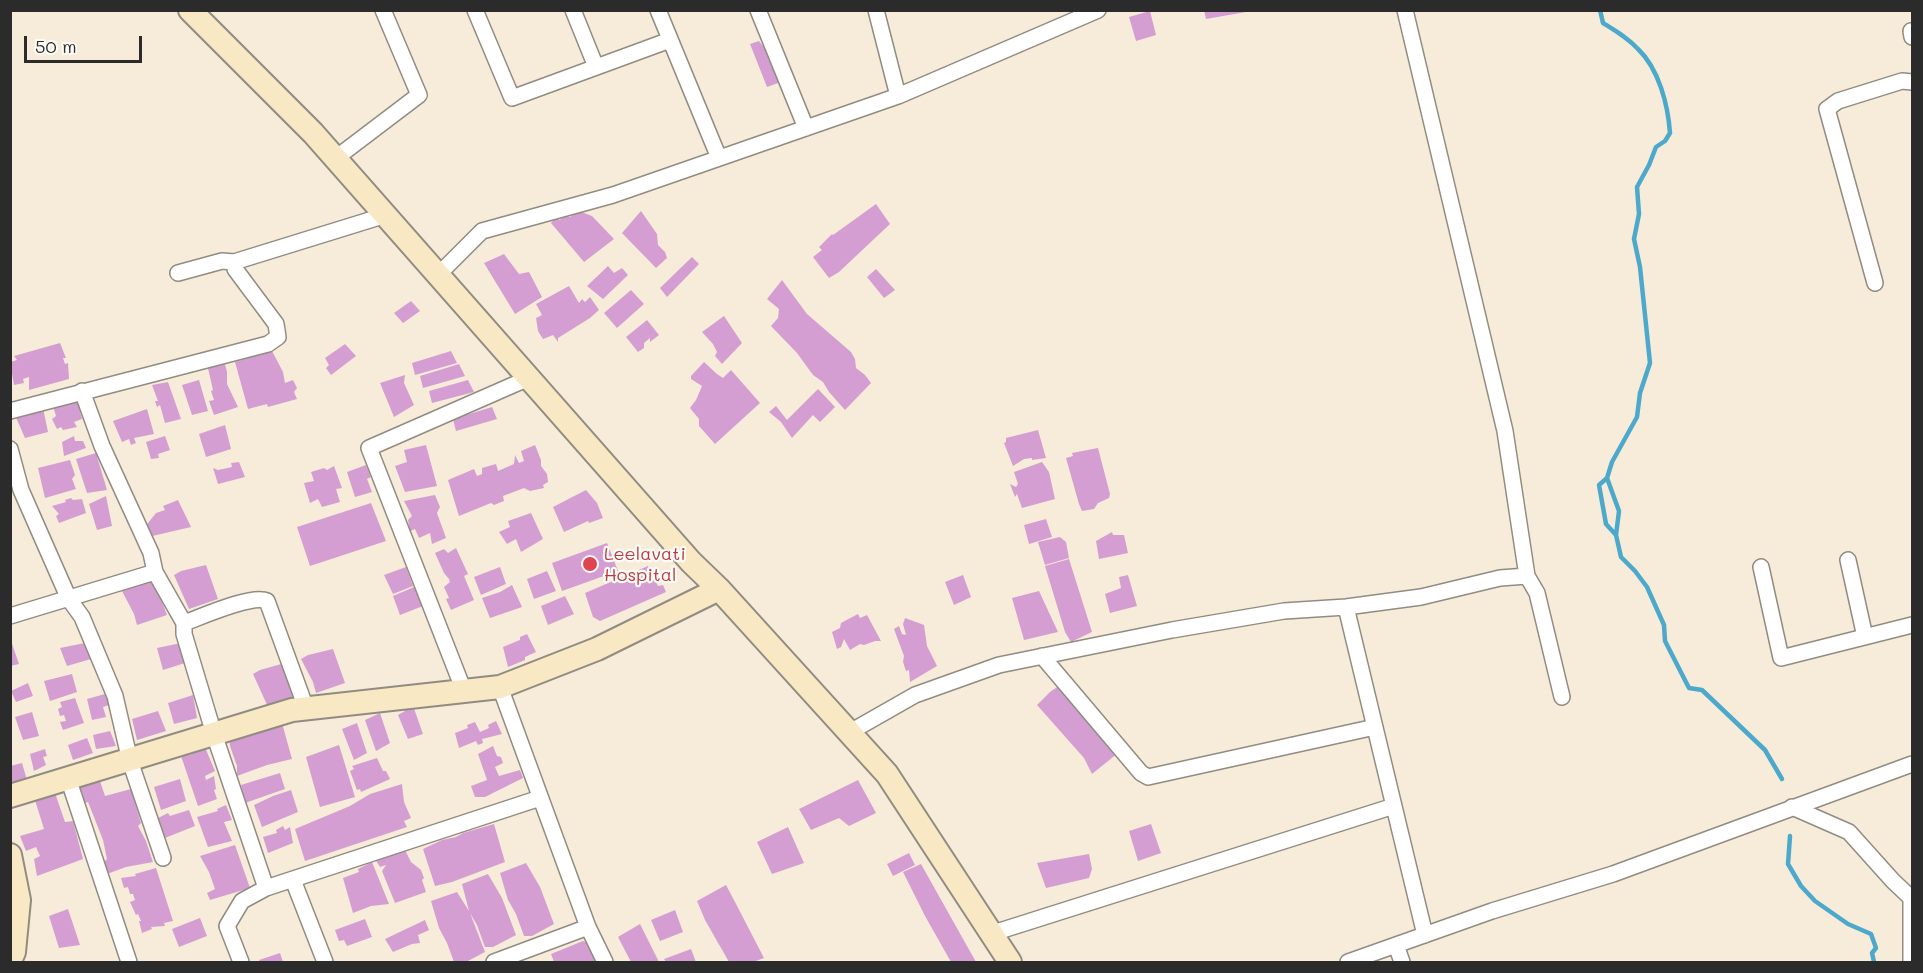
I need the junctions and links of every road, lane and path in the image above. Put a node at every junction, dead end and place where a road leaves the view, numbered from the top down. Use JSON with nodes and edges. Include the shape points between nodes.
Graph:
{"nodes":[{"id":1,"x":190,"y":10,"type":"edge"},
{"id":2,"x":382,"y":10,"type":"edge"},
{"id":3,"x":475,"y":10,"type":"edge"},
{"id":4,"x":573,"y":10,"type":"edge"},
{"id":5,"x":658,"y":10,"type":"edge"},
{"id":6,"x":758,"y":10,"type":"edge"},
{"id":7,"x":876,"y":10,"type":"edge"},
{"id":8,"x":1098,"y":10,"type":"edge"},
{"id":9,"x":1405,"y":10,"type":"edge"},
{"id":10,"x":670,"y":40,"type":"junction"},
{"id":11,"x":596,"y":67,"type":"junction"},
{"id":12,"x":1912,"y":82,"type":"edge"},
{"id":13,"x":898,"y":96,"type":"junction"},
{"id":14,"x":806,"y":128,"type":"junction"},
{"id":15,"x":336,"y":158,"type":"junction"},
{"id":16,"x":719,"y":158,"type":"junction"},
{"id":17,"x":386,"y":215,"type":"junction"},
{"id":18,"x":234,"y":262,"type":"junction"},
{"id":19,"x":178,"y":273,"type":"dead end"},
{"id":20,"x":438,"y":275,"type":"junction"},
{"id":21,"x":1875,"y":283,"type":"dead end"},
{"id":22,"x":529,"y":378,"type":"junction"},
{"id":23,"x":82,"y":391,"type":"junction"},
{"id":24,"x":10,"y":411,"type":"edge"},
{"id":25,"x":10,"y":449,"type":"edge"},
{"id":26,"x":1848,"y":560,"type":"dead end"},
{"id":27,"x":1761,"y":567,"type":"dead end"},
{"id":28,"x":156,"y":572,"type":"junction"},
{"id":29,"x":1527,"y":576,"type":"junction"},
{"id":30,"x":719,"y":589,"type":"junction"},
{"id":31,"x":69,"y":599,"type":"junction"},
{"id":32,"x":1346,"y":607,"type":"junction"},
{"id":33,"x":10,"y":616,"type":"edge"},
{"id":34,"x":184,"y":623,"type":"junction"},
{"id":35,"x":1912,"y":625,"type":"edge"},
{"id":36,"x":1865,"y":637,"type":"junction"},
{"id":37,"x":1041,"y":656,"type":"junction"},
{"id":38,"x":500,"y":687,"type":"junction"},
{"id":39,"x":464,"y":691,"type":"junction"},
{"id":40,"x":1562,"y":697,"type":"dead end"},
{"id":41,"x":306,"y":708,"type":"junction"},
{"id":42,"x":1375,"y":727,"type":"junction"},
{"id":43,"x":849,"y":732,"type":"junction"},
{"id":44,"x":214,"y":734,"type":"junction"},
{"id":45,"x":130,"y":760,"type":"junction"},
{"id":46,"x":1912,"y":764,"type":"edge"},
{"id":47,"x":68,"y":779,"type":"junction"},
{"id":48,"x":10,"y":796,"type":"edge"},
{"id":49,"x":540,"y":798,"type":"junction"},
{"id":50,"x":1394,"y":806,"type":"junction"},
{"id":51,"x":1792,"y":807,"type":"junction"},
{"id":52,"x":10,"y":855,"type":"edge"},
{"id":53,"x":163,"y":858,"type":"dead end"},
{"id":54,"x":293,"y":880,"type":"junction"},
{"id":55,"x":266,"y":888,"type":"junction"},
{"id":56,"x":1912,"y":898,"type":"edge"},
{"id":57,"x":588,"y":927,"type":"junction"},
{"id":58,"x":990,"y":934,"type":"junction"},
{"id":59,"x":1425,"y":935,"type":"junction"},
{"id":60,"x":1396,"y":945,"type":"junction"},
{"id":61,"x":10,"y":961,"type":"edge"},
{"id":62,"x":129,"y":963,"type":"edge"},
{"id":63,"x":241,"y":963,"type":"edge"},
{"id":64,"x":325,"y":963,"type":"edge"},
{"id":65,"x":494,"y":963,"type":"edge"},
{"id":66,"x":605,"y":963,"type":"edge"},
{"id":67,"x":1010,"y":963,"type":"edge"},
{"id":68,"x":1348,"y":963,"type":"edge"},
{"id":69,"x":1402,"y":963,"type":"edge"},
{"id":70,"x":1911,"y":963,"type":"edge"}],
"edges":[{"from":1,"to":15,"type":"main road"},
{"from":2,"to":15,"type":"street","via":[[419,95]]},
{"from":3,"to":11,"type":"street","via":[[512,98]]},
{"from":4,"to":11,"type":"street"},
{"from":5,"to":10,"type":"street"},
{"from":6,"to":14,"type":"street"},
{"from":7,"to":13,"type":"street"},
{"from":8,"to":13,"type":"street"},
{"from":9,"to":29,"type":"street","via":[[1505,431]]},
{"from":10,"to":11,"type":"street"},
{"from":10,"to":16,"type":"street"},
{"from":12,"to":21,"type":"street","via":[[1891,84],[1838,101],[1827,109]]},
{"from":13,"to":14,"type":"street"},
{"from":14,"to":16,"type":"street"},
{"from":15,"to":17,"type":"main road"},
{"from":16,"to":20,"type":"street","via":[[613,195],[482,231]]},
{"from":17,"to":18,"type":"street"},
{"from":17,"to":20,"type":"main road"},
{"from":18,"to":19,"type":"street","via":[[222,261]]},
{"from":18,"to":23,"type":"street","via":[[235,269],[276,324],[278,337],[268,344]]},
{"from":20,"to":22,"type":"main road"},
{"from":22,"to":30,"type":"main road"},
{"from":22,"to":39,"type":"street","via":[[369,448]]},
{"from":23,"to":24,"type":"street"},
{"from":23,"to":28,"type":"street"},
{"from":25,"to":31,"type":"street","via":[[21,490]]},
{"from":26,"to":36,"type":"street"},
{"from":27,"to":36,"type":"street","via":[[1781,658]]},
{"from":28,"to":31,"type":"street"},
{"from":28,"to":34,"type":"street"},
{"from":29,"to":32,"type":"street"},
{"from":29,"to":40,"type":"street","via":[[1537,593]]},
{"from":30,"to":38,"type":"main road","via":[[597,649]]},
{"from":30,"to":43,"type":"main road"},
{"from":31,"to":33,"type":"street"},
{"from":31,"to":45,"type":"street","via":[[82,617],[115,696]]},
{"from":32,"to":37,"type":"street","via":[[1284,611]]},
{"from":32,"to":42,"type":"street"},
{"from":34,"to":41,"type":"street","via":[[248,601],[267,601]]},
{"from":34,"to":44,"type":"street"},
{"from":35,"to":36,"type":"street"},
{"from":37,"to":42,"type":"street","via":[[1148,777]]},
{"from":37,"to":43,"type":"street","via":[[999,665],[915,695]]},
{"from":38,"to":39,"type":"main road"},
{"from":38,"to":49,"type":"street"},
{"from":39,"to":41,"type":"main road"},
{"from":41,"to":44,"type":"main road"},
{"from":42,"to":50,"type":"street"},
{"from":43,"to":58,"type":"main road","via":[[887,774]]},
{"from":44,"to":45,"type":"main road"},
{"from":44,"to":55,"type":"street"},
{"from":45,"to":47,"type":"main road"},
{"from":45,"to":53,"type":"street"},
{"from":46,"to":51,"type":"street"},
{"from":47,"to":48,"type":"main road"},
{"from":47,"to":62,"type":"street"},
{"from":49,"to":54,"type":"street"},
{"from":49,"to":57,"type":"street"},
{"from":50,"to":58,"type":"street"},
{"from":50,"to":59,"type":"street"},
{"from":51,"to":56,"type":"street","via":[[1848,832]]},
{"from":51,"to":59,"type":"street","via":[[1613,874]]},
{"from":52,"to":61,"type":"main road","via":[[19,900]]},
{"from":54,"to":55,"type":"street"},
{"from":54,"to":64,"type":"street"},
{"from":55,"to":63,"type":"street","via":[[242,901],[227,926]]},
{"from":56,"to":70,"type":"street"},
{"from":57,"to":65,"type":"street"},
{"from":57,"to":66,"type":"street"},
{"from":58,"to":67,"type":"main road"},
{"from":59,"to":60,"type":"street"},
{"from":60,"to":68,"type":"street"},
{"from":60,"to":69,"type":"street"}]}
